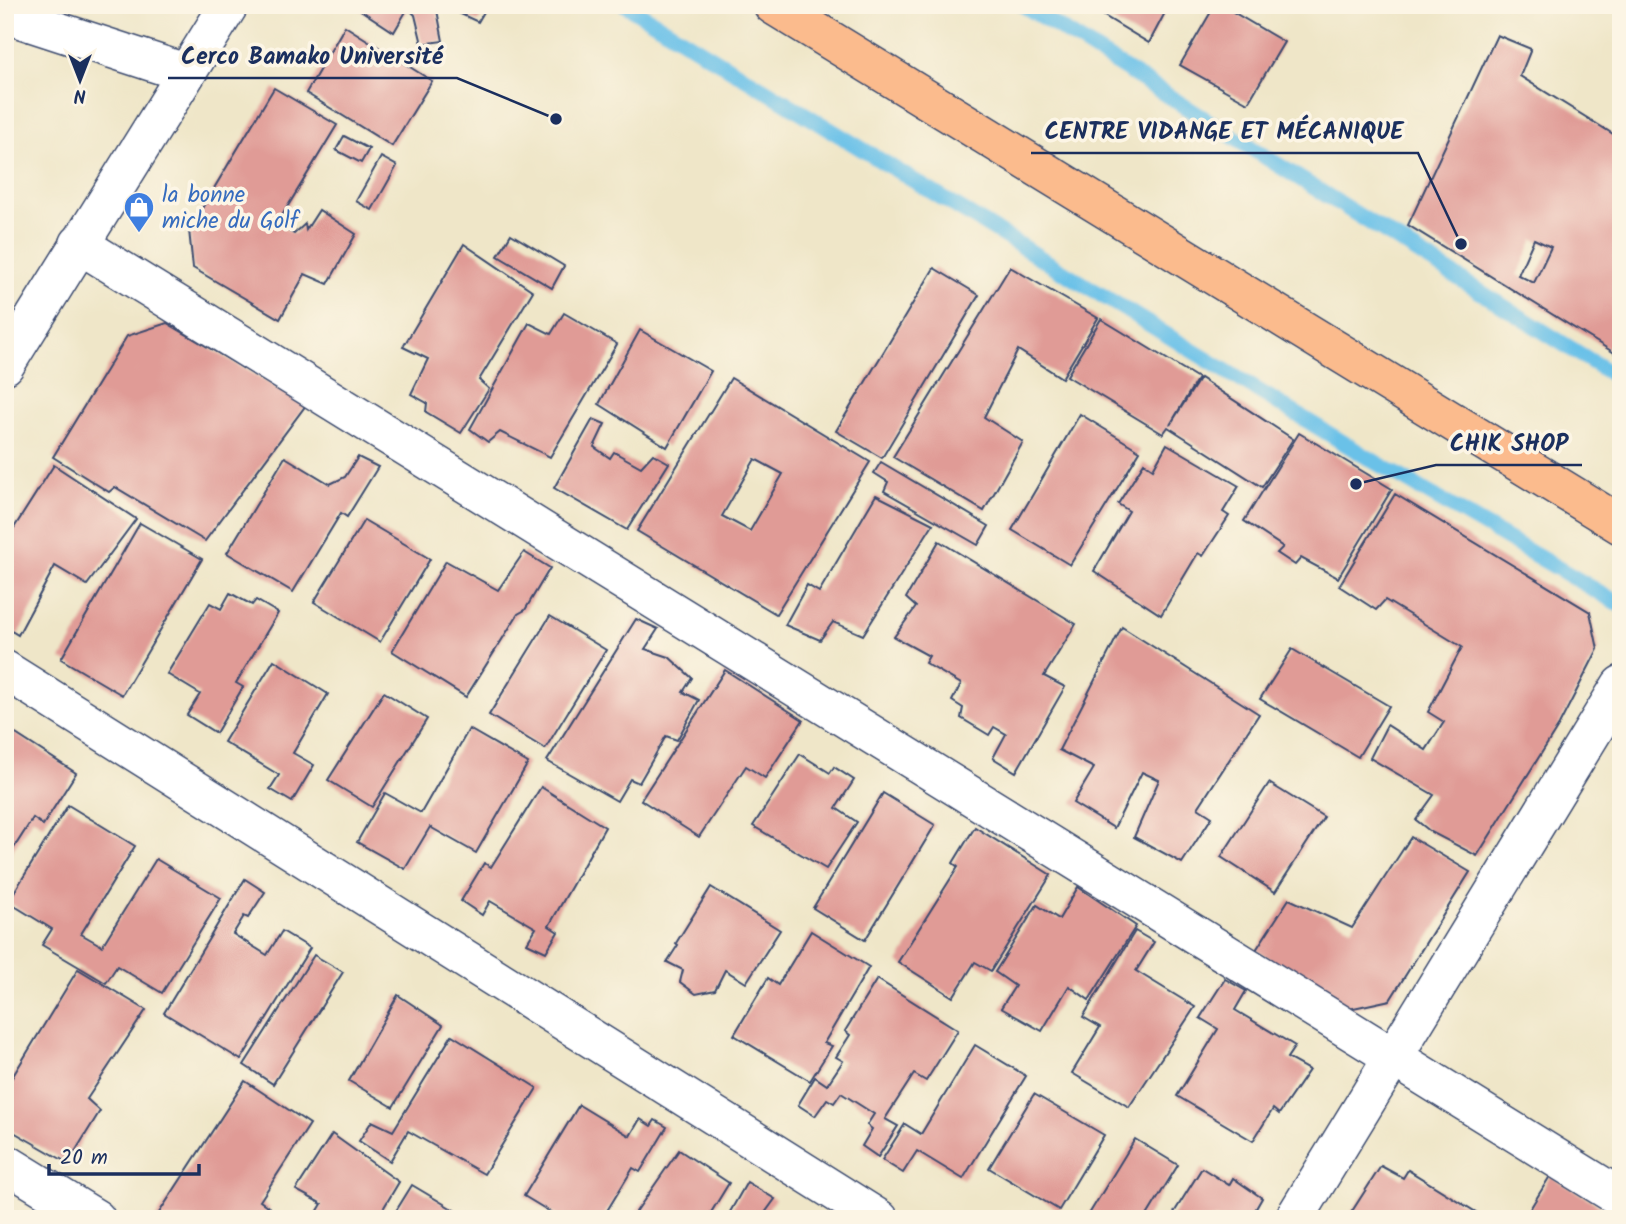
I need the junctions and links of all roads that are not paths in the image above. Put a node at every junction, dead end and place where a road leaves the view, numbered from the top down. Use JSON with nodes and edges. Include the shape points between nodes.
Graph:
{"nodes":[{"id":1,"x":229,"y":5,"type":"edge"},
{"id":2,"x":773,"y":5,"type":"edge"},
{"id":3,"x":5,"y":14,"type":"edge"},
{"id":4,"x":186,"y":73,"type":"junction"},
{"id":5,"x":79,"y":244,"type":"junction"},
{"id":6,"x":5,"y":365,"type":"edge"},
{"id":7,"x":1621,"y":525,"type":"edge"},
{"id":8,"x":5,"y":670,"type":"edge"},
{"id":9,"x":1621,"y":685,"type":"edge"},
{"id":10,"x":1393,"y":1057,"type":"junction"},
{"id":11,"x":5,"y":1163,"type":"edge"},
{"id":12,"x":1621,"y":1198,"type":"edge"},
{"id":13,"x":96,"y":1219,"type":"edge"},
{"id":14,"x":879,"y":1219,"type":"edge"},
{"id":15,"x":1294,"y":1219,"type":"edge"}],
"edges":[{"from":1,"to":4,"type":"street"},
{"from":2,"to":7,"type":"main road"},
{"from":3,"to":4,"type":"street"},
{"from":4,"to":5,"type":"street"},
{"from":5,"to":6,"type":"street"},
{"from":5,"to":10,"type":"street"},
{"from":8,"to":14,"type":"street"},
{"from":9,"to":10,"type":"street"},
{"from":10,"to":12,"type":"street"},
{"from":10,"to":15,"type":"street"},
{"from":11,"to":13,"type":"street"}]}
